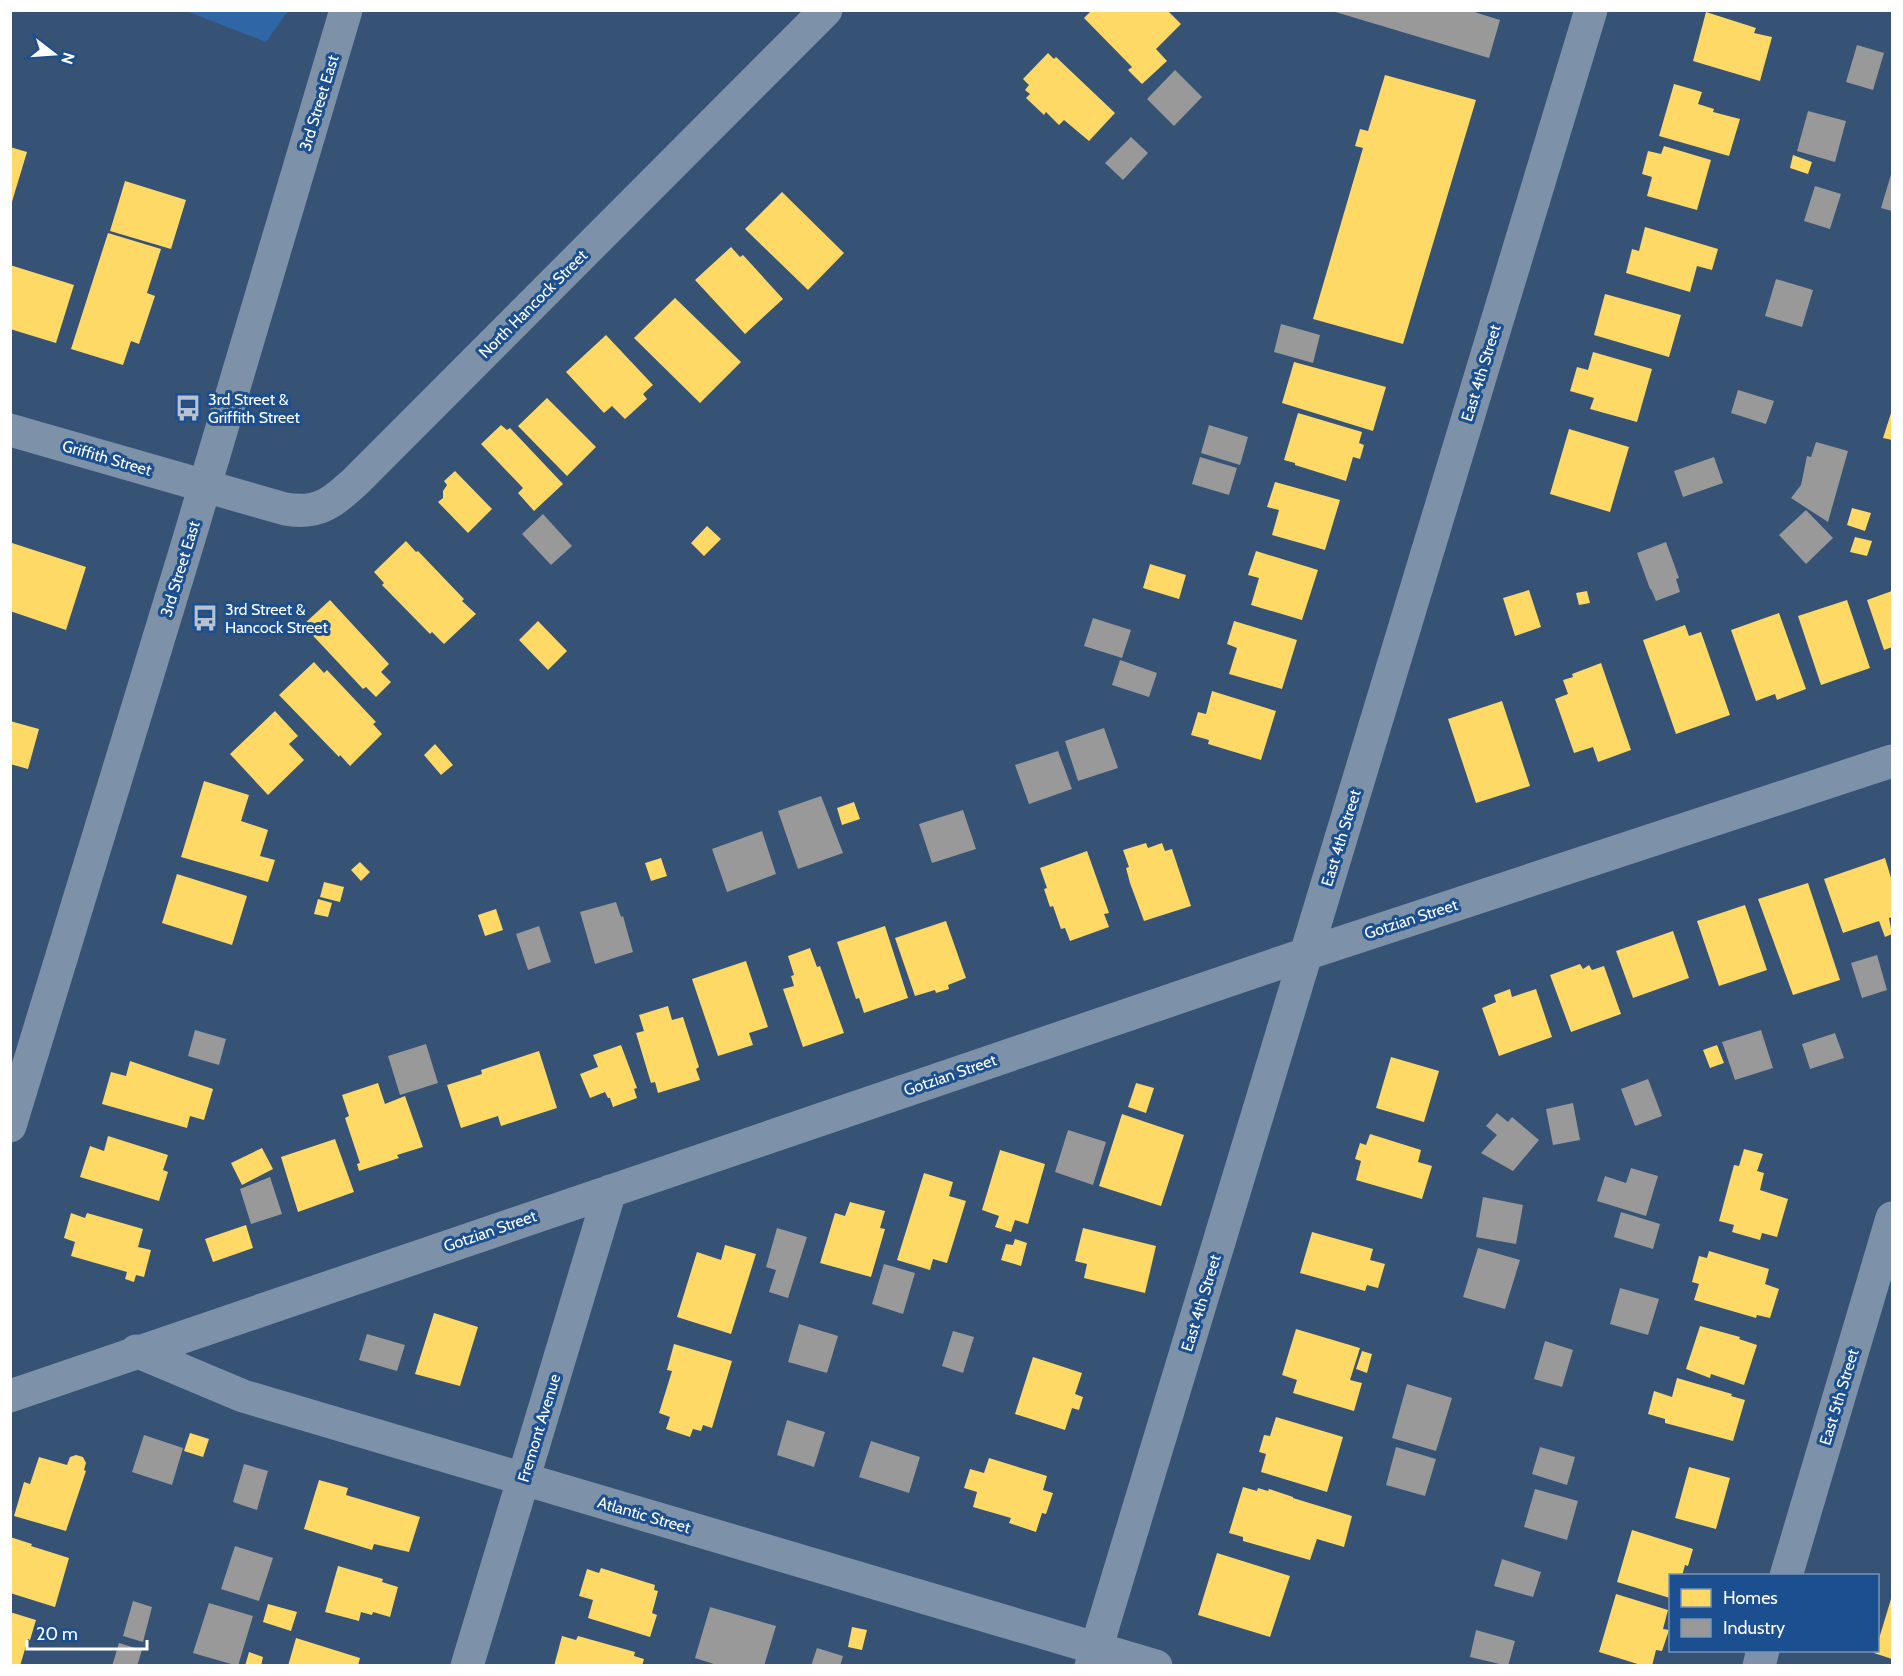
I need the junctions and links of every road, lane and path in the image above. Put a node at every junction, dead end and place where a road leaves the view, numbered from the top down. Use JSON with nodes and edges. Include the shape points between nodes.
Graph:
{"nodes":[{"id":1,"x":346,"y":10,"type":"edge"},
{"id":2,"x":826,"y":10,"type":"edge"},
{"id":3,"x":1591,"y":10,"type":"edge"},
{"id":4,"x":10,"y":430,"type":"edge"},
{"id":5,"x":204,"y":487,"type":"junction"},
{"id":6,"x":1893,"y":761,"type":"edge"},
{"id":7,"x":1306,"y":954,"type":"junction"},
{"id":8,"x":10,"y":1126,"type":"edge"},
{"id":9,"x":610,"y":1191,"type":"junction"},
{"id":10,"x":1893,"y":1218,"type":"edge"},
{"id":11,"x":136,"y":1351,"type":"junction"},
{"id":12,"x":10,"y":1396,"type":"edge"},
{"id":13,"x":523,"y":1479,"type":"junction"},
{"id":14,"x":1786,"y":1574,"type":"edge"},
{"id":15,"x":1094,"y":1657,"type":"edge"},
{"id":16,"x":467,"y":1665,"type":"edge"},
{"id":17,"x":1156,"y":1665,"type":"edge"}],
"edges":[{"from":1,"to":5,"type":"street","name":"3rd Street East"},
{"from":2,"to":5,"type":"street","name":"North Hancock Street","via":[[334,501],[316,510],[300,512]]},
{"from":3,"to":7,"type":"street","name":"East 4th Street"},
{"from":4,"to":5,"type":"street","name":"Griffith Street"},
{"from":5,"to":8,"type":"street","name":"3rd Street East"},
{"from":6,"to":7,"type":"street","name":"Gotzian Street"},
{"from":7,"to":9,"type":"street","name":"Gotzian Street"},
{"from":7,"to":15,"type":"street","name":"East 4th Street"},
{"from":9,"to":11,"type":"street","name":"Gotzian Street"},
{"from":9,"to":13,"type":"street","name":"Fremont Avenue"},
{"from":10,"to":14,"type":"street","name":"East 5th Street"},
{"from":11,"to":12,"type":"street","name":"Gotzian Street"},
{"from":11,"to":13,"type":"street","name":"Atlantic Street","via":[[243,1396]]},
{"from":13,"to":15,"type":"street","name":"Atlantic Street"},
{"from":13,"to":16,"type":"street","name":"Fremont Avenue"},
{"from":15,"to":17,"type":"street","name":"Atlantic Street"}]}
